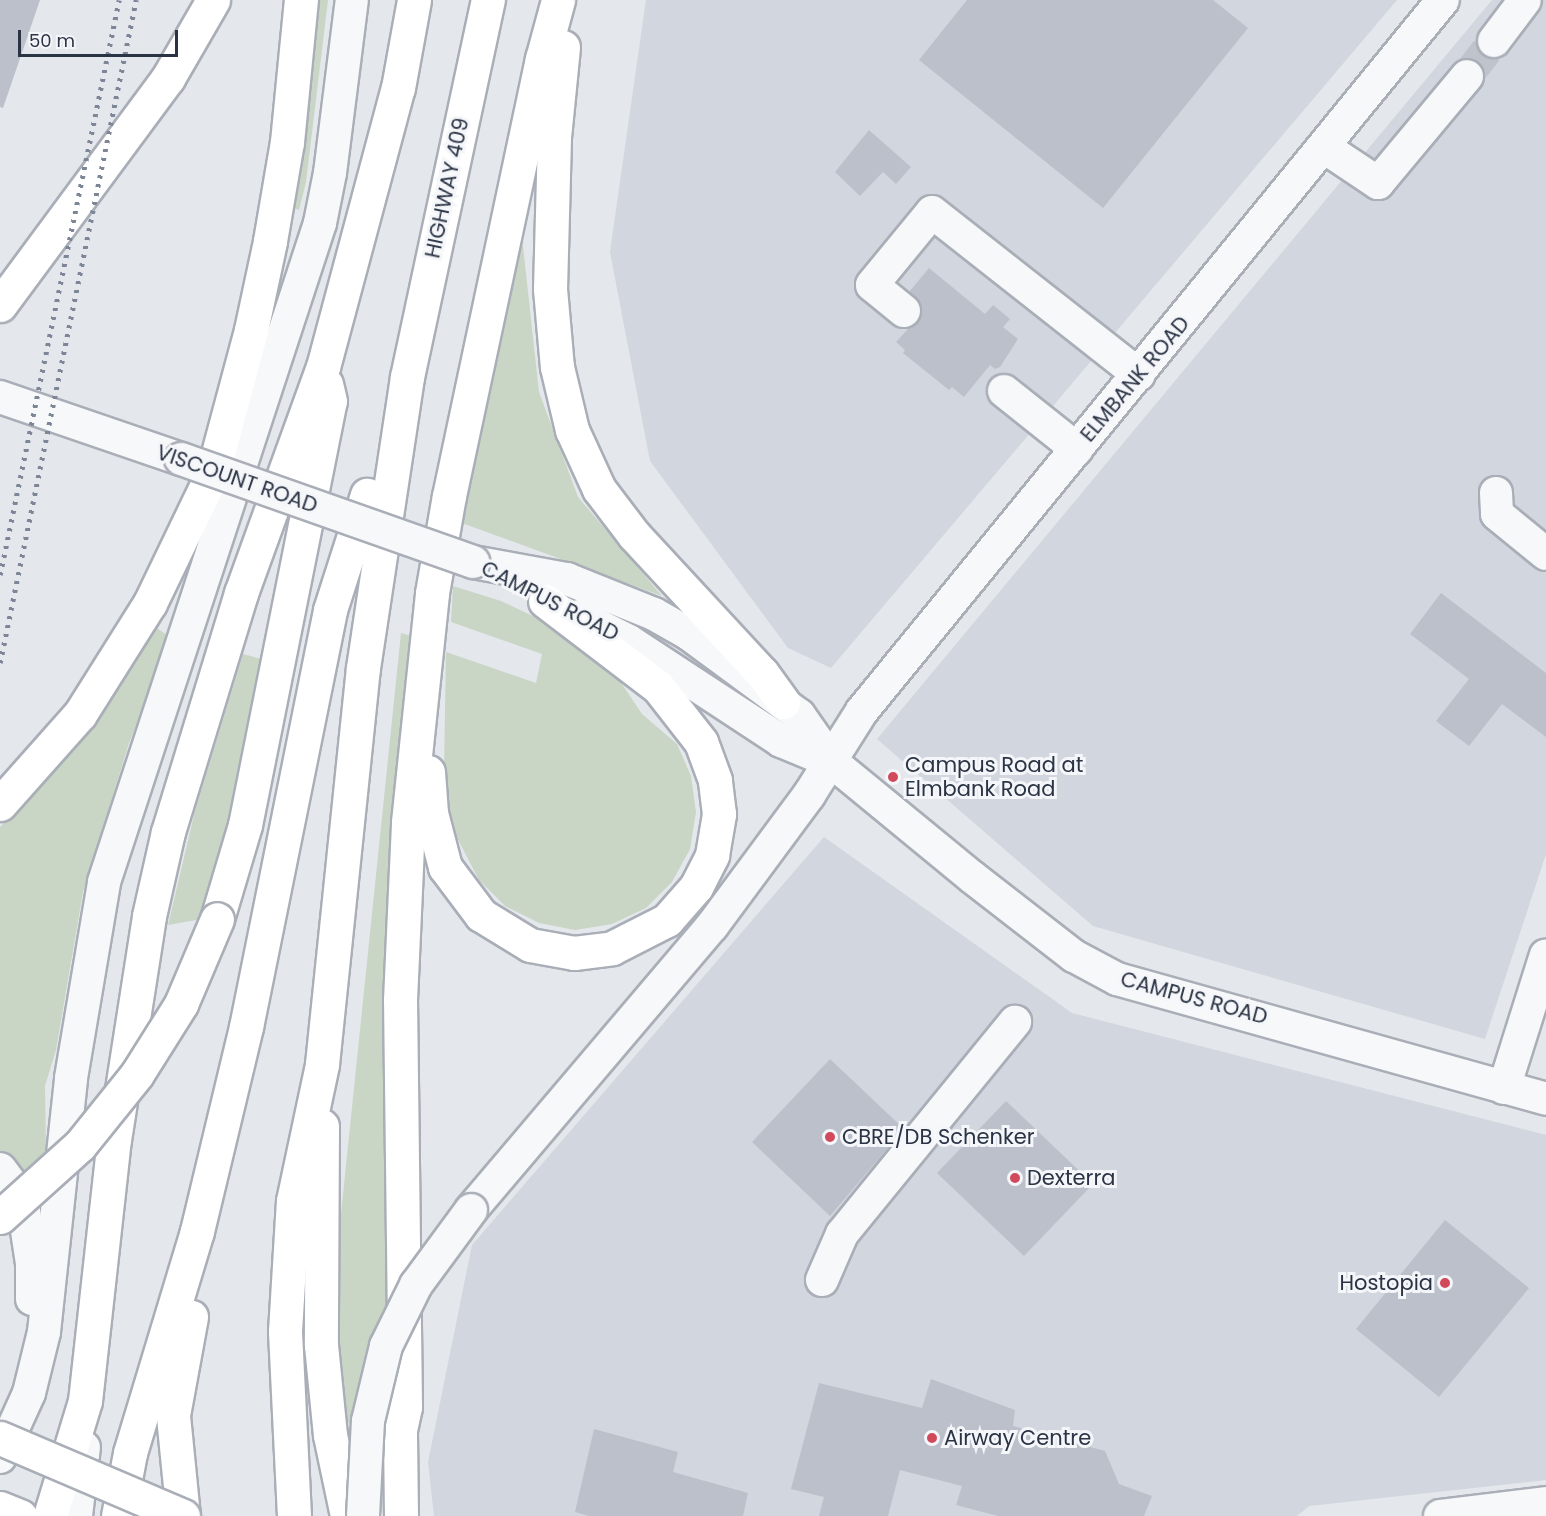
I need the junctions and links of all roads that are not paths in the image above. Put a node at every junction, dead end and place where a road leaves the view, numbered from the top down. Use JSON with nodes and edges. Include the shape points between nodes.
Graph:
{"nodes":[{"id":1,"x":213,"y":0,"type":"edge"},
{"id":2,"x":301,"y":0,"type":"edge"},
{"id":3,"x":352,"y":0,"type":"edge"},
{"id":4,"x":414,"y":0,"type":"edge"},
{"id":5,"x":488,"y":0,"type":"edge"},
{"id":6,"x":558,"y":0,"type":"edge"},
{"id":7,"x":568,"y":0,"type":"edge"},
{"id":8,"x":1443,"y":0,"type":"edge"},
{"id":9,"x":1525,"y":0,"type":"edge"},
{"id":10,"x":1494,"y":41,"type":"tunnel mouth"},
{"id":11,"x":1467,"y":76,"type":"tunnel mouth"},
{"id":12,"x":1324,"y":147,"type":"junction"},
{"id":13,"x":0,"y":305,"type":"edge"},
{"id":14,"x":904,"y":311,"type":"dead end"},
{"id":15,"x":323,"y":367,"type":"junction"},
{"id":16,"x":1139,"y":375,"type":"junction"},
{"id":17,"x":406,"y":376,"type":"junction"},
{"id":18,"x":1004,"y":391,"type":"dead end"},
{"id":19,"x":0,"y":397,"type":"edge"},
{"id":20,"x":1077,"y":449,"type":"junction"},
{"id":21,"x":1496,"y":493,"type":"dead end"},
{"id":22,"x":1546,"y":554,"type":"edge"},
{"id":23,"x":473,"y":562,"type":"junction"},
{"id":24,"x":545,"y":601,"type":"junction"},
{"id":25,"x":783,"y":702,"type":"junction"},
{"id":26,"x":421,"y":703,"type":"junction"},
{"id":27,"x":832,"y":762,"type":"junction"},
{"id":28,"x":0,"y":804,"type":"edge"},
{"id":29,"x":1546,"y":955,"type":"edge"},
{"id":30,"x":1014,"y":1022,"type":"dead end"},
{"id":31,"x":322,"y":1064,"type":"junction"},
{"id":32,"x":1504,"y":1088,"type":"junction"},
{"id":33,"x":1546,"y":1099,"type":"edge"},
{"id":34,"x":0,"y":1169,"type":"edge"},
{"id":35,"x":0,"y":1217,"type":"edge"},
{"id":36,"x":197,"y":1231,"type":"junction"},
{"id":37,"x":822,"y":1280,"type":"dead end"},
{"id":38,"x":29,"y":1393,"type":"junction"},
{"id":39,"x":85,"y":1401,"type":"junction"},
{"id":40,"x":405,"y":1407,"type":"junction"},
{"id":41,"x":173,"y":1415,"type":"junction"},
{"id":42,"x":0,"y":1438,"type":"edge"},
{"id":43,"x":290,"y":1449,"type":"junction"},
{"id":44,"x":0,"y":1457,"type":"edge"},
{"id":45,"x":1546,"y":1503,"type":"edge"},
{"id":46,"x":0,"y":1508,"type":"edge"},
{"id":47,"x":20,"y":1516,"type":"edge"},
{"id":48,"x":50,"y":1516,"type":"edge"},
{"id":49,"x":76,"y":1516,"type":"edge"},
{"id":50,"x":118,"y":1516,"type":"edge"},
{"id":51,"x":167,"y":1516,"type":"edge"},
{"id":52,"x":183,"y":1516,"type":"edge"},
{"id":53,"x":294,"y":1516,"type":"edge"},
{"id":54,"x":306,"y":1516,"type":"edge"},
{"id":55,"x":347,"y":1516,"type":"edge"},
{"id":56,"x":363,"y":1516,"type":"edge"},
{"id":57,"x":400,"y":1516,"type":"edge"},
{"id":58,"x":423,"y":1516,"type":"edge"},
{"id":59,"x":1441,"y":1516,"type":"edge"}],
"edges":[{"from":1,"to":13,"type":"main road","via":[[168,78]]},
{"from":2,"to":28,"type":"main road","via":[[286,142],[270,241],[213,472],[150,603],[80,714]]},
{"from":3,"to":38,"type":"street","via":[[320,223],[104,882],[72,1078],[51,1283]]},
{"from":4,"to":15,"type":"main road","via":[[398,88]]},
{"from":5,"to":17,"type":"main road","name":"HIGHWAY 409"},
{"from":6,"to":26,"type":"main road","via":[[449,496],[432,593]]},
{"from":7,"to":25,"type":"main road","via":[[554,137],[550,225],[555,344],[566,409],[585,463],[600,489],[641,543],[762,673]]},
{"from":8,"to":12,"type":"street","name":"ELMBANK ROAD"},
{"from":9,"to":10,"type":"street"},
{"from":11,"to":12,"type":"street","via":[[1378,183]]},
{"from":12,"to":16,"type":"street","name":"ELMBANK ROAD"},
{"from":14,"to":16,"type":"street","via":[[872,285],[932,212]]},
{"from":15,"to":35,"type":"main road","bridge":true,"via":[[330,400],[245,825],[217,919],[181,1004],[137,1074],[80,1145]]},
{"from":15,"to":39,"type":"main road","via":[[241,593],[168,832],[149,916],[114,1140]]},
{"from":16,"to":20,"type":"street","name":"ELMBANK ROAD"},
{"from":17,"to":31,"type":"main road","via":[[363,668]]},
{"from":17,"to":36,"type":"main road","via":[[330,610],[246,1027]]},
{"from":18,"to":20,"type":"street"},
{"from":19,"to":23,"type":"street","name":"VISCOUNT ROAD","bridge":true},
{"from":20,"to":27,"type":"street","name":"ELMBANK ROAD","via":[[862,711]]},
{"from":21,"to":22,"type":"street","via":[[1497,514]]},
{"from":23,"to":24,"type":"street","name":"CAMPUS ROAD"},
{"from":23,"to":25,"type":"street","name":"CAMPUS ROAD","via":[[567,579],[654,614],[689,634]]},
{"from":24,"to":26,"type":"main road","via":[[658,687],[701,742],[710,761],[718,798],[716,843],[696,887],[667,920],[612,948],[574,954],[530,945],[481,915],[457,886],[440,853],[431,813]]},
{"from":24,"to":27,"type":"street","name":"CAMPUS ROAD","via":[[629,641],[781,741]]},
{"from":25,"to":27,"type":"street","name":"CAMPUS ROAD","via":[[799,715]]},
{"from":26,"to":40,"type":"main road","via":[[408,822],[400,1000]]},
{"from":27,"to":32,"type":"street","name":"CAMPUS ROAD","via":[[1065,949],[1117,979]]},
{"from":27,"to":56,"type":"street","name":"ELMBANK ROAD","bridge":true,"via":[[712,926],[471,1210],[416,1285],[386,1346],[368,1420]]},
{"from":29,"to":32,"type":"street"},
{"from":30,"to":37,"type":"street","via":[[842,1234]]},
{"from":31,"to":43,"type":"main road","via":[[293,1201],[287,1268]]},
{"from":31,"to":55,"type":"main road","via":[[319,1321],[324,1387]]},
{"from":32,"to":33,"type":"street","name":"CAMPUS ROAD"},
{"from":34,"to":38,"type":"street","via":[[22,1198],[29,1236]]},
{"from":36,"to":41,"type":"main road","via":[[194,1305]]},
{"from":36,"to":50,"type":"main road","via":[[130,1453]]},
{"from":38,"to":44,"type":"street"},
{"from":39,"to":48,"type":"main road"},
{"from":39,"to":49,"type":"street","via":[[85,1440]]},
{"from":40,"to":57,"type":"main road","via":[[400,1430]]},
{"from":40,"to":58,"type":"main road","via":[[415,1430]]},
{"from":41,"to":51,"type":"main road","via":[[164,1478]]},
{"from":41,"to":52,"type":"main road"},
{"from":42,"to":52,"type":"main road","bridge":true},
{"from":43,"to":53,"type":"main road"},
{"from":43,"to":54,"type":"main road"},
{"from":45,"to":59,"type":"street"},
{"from":46,"to":47,"type":"main road"}]}
